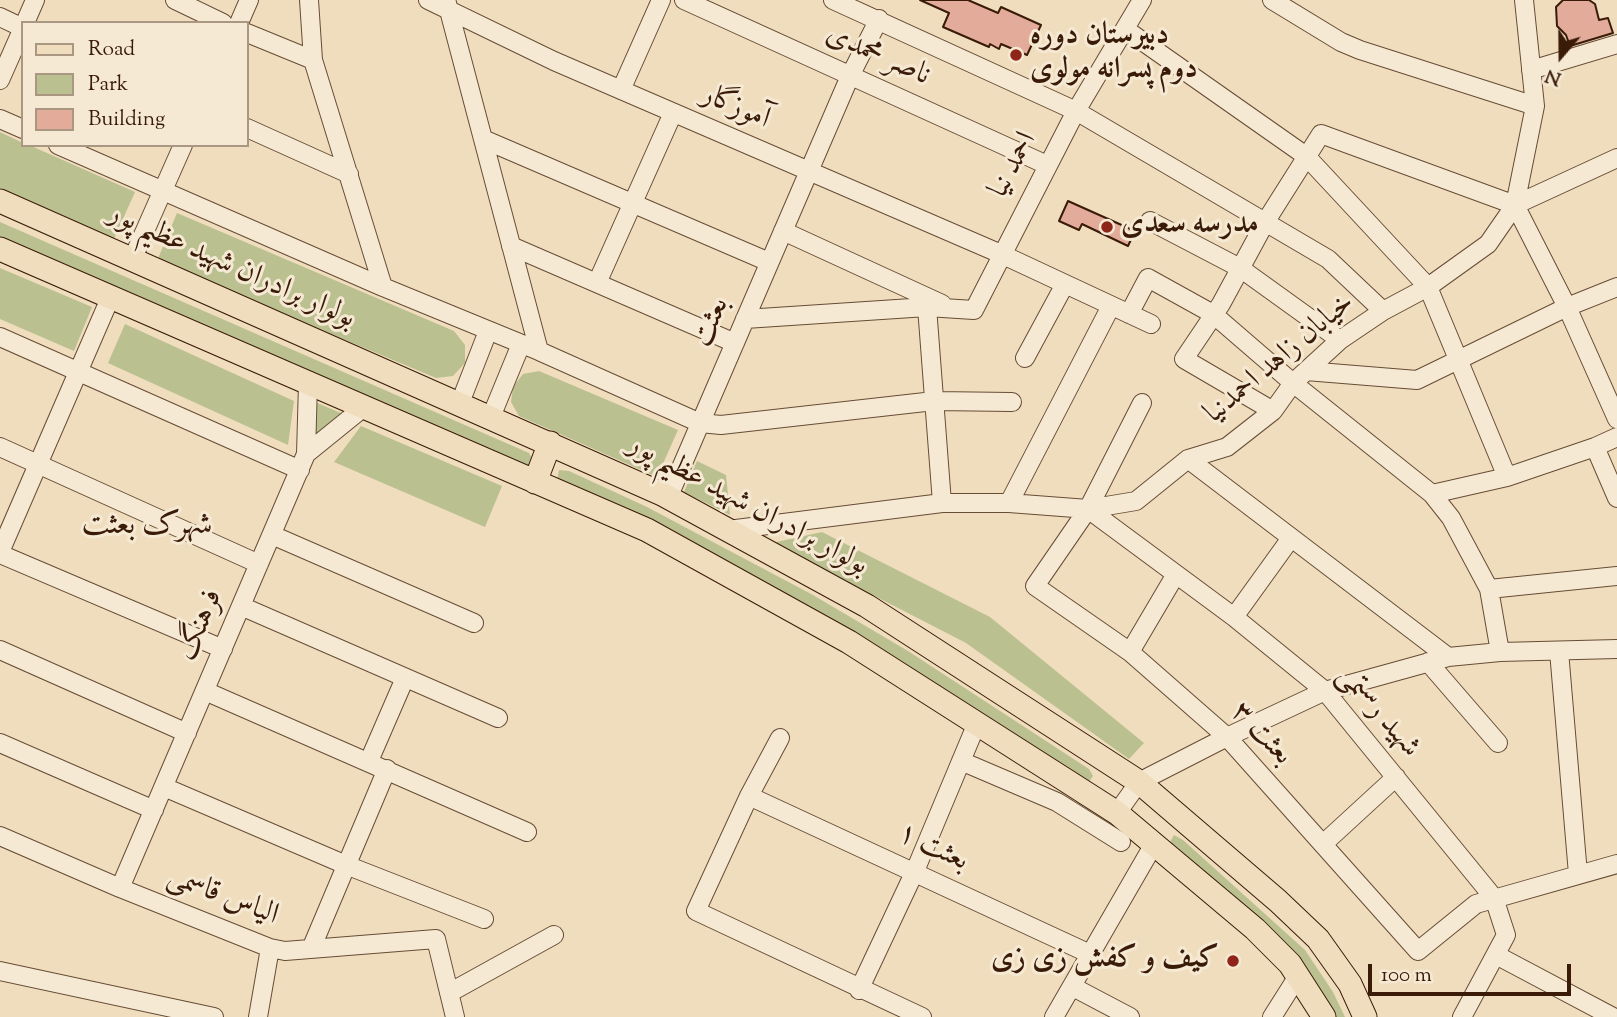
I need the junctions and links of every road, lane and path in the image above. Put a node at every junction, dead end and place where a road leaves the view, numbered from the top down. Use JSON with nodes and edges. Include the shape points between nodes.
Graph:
{"nodes":[{"id":1,"x":35,"y":0,"type":"edge"},
{"id":2,"x":175,"y":0,"type":"edge"},
{"id":3,"x":249,"y":0,"type":"edge"},
{"id":4,"x":309,"y":0,"type":"edge"},
{"id":5,"x":428,"y":0,"type":"edge"},
{"id":6,"x":661,"y":0,"type":"edge"},
{"id":7,"x":684,"y":0,"type":"edge"},
{"id":8,"x":833,"y":0,"type":"edge"},
{"id":9,"x":1142,"y":0,"type":"edge"},
{"id":10,"x":1272,"y":0,"type":"edge"},
{"id":11,"x":1524,"y":0,"type":"edge"},
{"id":12,"x":448,"y":5,"type":"edge"},
{"id":13,"x":0,"y":18,"type":"edge"},
{"id":14,"x":879,"y":19,"type":"junction"},
{"id":15,"x":26,"y":21,"type":"edge"},
{"id":16,"x":219,"y":21,"type":"edge"},
{"id":17,"x":240,"y":21,"type":"edge"},
{"id":18,"x":21,"y":27,"type":"edge"},
{"id":19,"x":1125,"y":29,"type":"junction"},
{"id":20,"x":21,"y":33,"type":"edge"},
{"id":21,"x":248,"y":33,"type":"edge"},
{"id":22,"x":1617,"y":44,"type":"edge"},
{"id":23,"x":313,"y":60,"type":"junction"},
{"id":24,"x":1531,"y":70,"type":"junction"},
{"id":25,"x":850,"y":76,"type":"junction"},
{"id":26,"x":0,"y":80,"type":"edge"},
{"id":27,"x":621,"y":90,"type":"junction"},
{"id":28,"x":1535,"y":106,"type":"junction"},
{"id":29,"x":1076,"y":111,"type":"junction"},
{"id":30,"x":673,"y":113,"type":"junction"},
{"id":31,"x":0,"y":119,"type":"edge"},
{"id":32,"x":21,"y":128,"type":"edge"},
{"id":33,"x":248,"y":128,"type":"edge"},
{"id":34,"x":484,"y":138,"type":"junction"},
{"id":35,"x":63,"y":147,"type":"edge"},
{"id":36,"x":182,"y":147,"type":"edge"},
{"id":37,"x":1307,"y":156,"type":"junction"},
{"id":38,"x":1617,"y":158,"type":"edge"},
{"id":39,"x":1047,"y":164,"type":"junction"},
{"id":40,"x":808,"y":171,"type":"junction"},
{"id":41,"x":349,"y":174,"type":"junction"},
{"id":42,"x":162,"y":191,"type":"junction"},
{"id":43,"x":0,"y":201,"type":"edge"},
{"id":44,"x":633,"y":204,"type":"junction"},
{"id":45,"x":1514,"y":205,"type":"junction"},
{"id":46,"x":1266,"y":220,"type":"junction"},
{"id":47,"x":1150,"y":221,"type":"dead end"},
{"id":48,"x":783,"y":231,"type":"junction"},
{"id":49,"x":511,"y":246,"type":"junction"},
{"id":50,"x":0,"y":249,"type":"edge"},
{"id":51,"x":1001,"y":254,"type":"junction"},
{"id":52,"x":132,"y":260,"type":"junction"},
{"id":53,"x":769,"y":262,"type":"junction"},
{"id":54,"x":1240,"y":268,"type":"junction"},
{"id":55,"x":597,"y":283,"type":"junction"},
{"id":56,"x":1065,"y":284,"type":"junction"},
{"id":57,"x":1617,"y":286,"type":"edge"},
{"id":58,"x":383,"y":287,"type":"junction"},
{"id":59,"x":1428,"y":287,"type":"junction"},
{"id":60,"x":111,"y":296,"type":"junction"},
{"id":61,"x":1111,"y":306,"type":"junction"},
{"id":62,"x":927,"y":307,"type":"junction"},
{"id":63,"x":1567,"y":307,"type":"junction"},
{"id":64,"x":952,"y":308,"type":"junction"},
{"id":65,"x":1383,"y":311,"type":"junction"},
{"id":66,"x":1129,"y":314,"type":"junction"},
{"id":67,"x":1213,"y":314,"type":"junction"},
{"id":68,"x":745,"y":319,"type":"junction"},
{"id":69,"x":1151,"y":324,"type":"dead end"},
{"id":70,"x":488,"y":331,"type":"junction"},
{"id":71,"x":0,"y":337,"type":"edge"},
{"id":72,"x":1340,"y":340,"type":"junction"},
{"id":73,"x":735,"y":343,"type":"junction"},
{"id":74,"x":521,"y":344,"type":"junction"},
{"id":75,"x":539,"y":351,"type":"junction"},
{"id":76,"x":1025,"y":358,"type":"dead end"},
{"id":77,"x":1458,"y":361,"type":"junction"},
{"id":78,"x":80,"y":371,"type":"junction"},
{"id":79,"x":1299,"y":377,"type":"junction"},
{"id":80,"x":308,"y":383,"type":"junction"},
{"id":81,"x":934,"y":401,"type":"junction"},
{"id":82,"x":1012,"y":402,"type":"dead end"},
{"id":83,"x":1142,"y":403,"type":"dead end"},
{"id":84,"x":460,"y":404,"type":"junction"},
{"id":85,"x":364,"y":407,"type":"junction"},
{"id":86,"x":1273,"y":411,"type":"junction"},
{"id":87,"x":491,"y":417,"type":"junction"},
{"id":88,"x":1617,"y":419,"type":"edge"},
{"id":89,"x":700,"y":423,"type":"junction"},
{"id":90,"x":1617,"y":437,"type":"edge"},
{"id":91,"x":550,"y":443,"type":"junction"},
{"id":92,"x":0,"y":447,"type":"edge"},
{"id":93,"x":1595,"y":447,"type":"junction"},
{"id":94,"x":1188,"y":459,"type":"junction"},
{"id":95,"x":303,"y":462,"type":"junction"},
{"id":96,"x":38,"y":464,"type":"junction"},
{"id":97,"x":1507,"y":477,"type":"junction"},
{"id":98,"x":535,"y":482,"type":"junction"},
{"id":99,"x":1432,"y":494,"type":"junction"},
{"id":100,"x":668,"y":498,"type":"junction"},
{"id":101,"x":1617,"y":498,"type":"edge"},
{"id":102,"x":942,"y":503,"type":"junction"},
{"id":103,"x":1009,"y":503,"type":"junction"},
{"id":104,"x":1088,"y":509,"type":"junction"},
{"id":105,"x":728,"y":530,"type":"junction"},
{"id":106,"x":272,"y":535,"type":"junction"},
{"id":107,"x":1292,"y":538,"type":"junction"},
{"id":108,"x":0,"y":553,"type":"edge"},
{"id":109,"x":260,"y":564,"type":"junction"},
{"id":110,"x":1176,"y":574,"type":"junction"},
{"id":111,"x":1617,"y":576,"type":"edge"},
{"id":112,"x":1489,"y":589,"type":"junction"},
{"id":113,"x":241,"y":606,"type":"junction"},
{"id":114,"x":1234,"y":617,"type":"junction"},
{"id":115,"x":474,"y":623,"type":"dead end"},
{"id":116,"x":223,"y":649,"type":"junction"},
{"id":117,"x":1617,"y":649,"type":"edge"},
{"id":118,"x":0,"y":650,"type":"edge"},
{"id":119,"x":1559,"y":651,"type":"junction"},
{"id":120,"x":1130,"y":652,"type":"junction"},
{"id":121,"x":1500,"y":652,"type":"junction"},
{"id":122,"x":1448,"y":657,"type":"junction"},
{"id":123,"x":1428,"y":662,"type":"junction"},
{"id":124,"x":405,"y":678,"type":"junction"},
{"id":125,"x":205,"y":691,"type":"junction"},
{"id":126,"x":1325,"y":691,"type":"junction"},
{"id":127,"x":498,"y":718,"type":"dead end"},
{"id":128,"x":977,"y":723,"type":"junction"},
{"id":129,"x":187,"y":733,"type":"junction"},
{"id":130,"x":1227,"y":737,"type":"junction"},
{"id":131,"x":780,"y":738,"type":"dead end"},
{"id":132,"x":0,"y":743,"type":"edge"},
{"id":133,"x":1498,"y":743,"type":"dead end"},
{"id":134,"x":369,"y":761,"type":"junction"},
{"id":135,"x":961,"y":761,"type":"junction"},
{"id":136,"x":387,"y":769,"type":"junction"},
{"id":137,"x":1396,"y":777,"type":"junction"},
{"id":138,"x":1139,"y":782,"type":"junction"},
{"id":139,"x":164,"y":787,"type":"junction"},
{"id":140,"x":749,"y":796,"type":"junction"},
{"id":141,"x":154,"y":810,"type":"junction"},
{"id":142,"x":1117,"y":813,"type":"junction"},
{"id":143,"x":1175,"y":813,"type":"junction"},
{"id":144,"x":527,"y":832,"type":"dead end"},
{"id":145,"x":0,"y":836,"type":"edge"},
{"id":146,"x":1121,"y":842,"type":"dead end"},
{"id":147,"x":1154,"y":844,"type":"junction"},
{"id":148,"x":1323,"y":844,"type":"junction"},
{"id":149,"x":1617,"y":864,"type":"edge"},
{"id":150,"x":346,"y":865,"type":"junction"},
{"id":151,"x":915,"y":872,"type":"junction"},
{"id":152,"x":1578,"y":874,"type":"junction"},
{"id":153,"x":120,"y":888,"type":"junction"},
{"id":154,"x":1494,"y":898,"type":"junction"},
{"id":155,"x":484,"y":919,"type":"dead end"},
{"id":156,"x":554,"y":935,"type":"dead end"},
{"id":157,"x":270,"y":948,"type":"junction"},
{"id":158,"x":311,"y":949,"type":"junction"},
{"id":159,"x":1090,"y":954,"type":"junction"},
{"id":160,"x":1496,"y":955,"type":"junction"},
{"id":161,"x":0,"y":971,"type":"edge"},
{"id":162,"x":1298,"y":976,"type":"junction"},
{"id":163,"x":1073,"y":987,"type":"junction"},
{"id":164,"x":859,"y":990,"type":"junction"},
{"id":165,"x":449,"y":993,"type":"junction"},
{"id":166,"x":214,"y":1017,"type":"edge"},
{"id":167,"x":258,"y":1017,"type":"edge"},
{"id":168,"x":454,"y":1017,"type":"edge"},
{"id":169,"x":922,"y":1017,"type":"edge"},
{"id":170,"x":1054,"y":1017,"type":"edge"},
{"id":171,"x":1130,"y":1017,"type":"edge"},
{"id":172,"x":1272,"y":1017,"type":"edge"},
{"id":173,"x":1324,"y":1017,"type":"edge"},
{"id":174,"x":1365,"y":1017,"type":"edge"},
{"id":175,"x":1462,"y":1017,"type":"edge"},
{"id":176,"x":1613,"y":1017,"type":"edge"}],
"edges":[{"from":1,"to":15,"type":"street"},
{"from":2,"to":16,"type":"street"},
{"from":3,"to":17,"type":"street"},
{"from":4,"to":23,"type":"street"},
{"from":5,"to":12,"type":"street","name":"آموزگار"},
{"from":6,"to":27,"type":"street"},
{"from":7,"to":25,"type":"street","name":"ناصر محمدی"},
{"from":8,"to":14,"type":"street"},
{"from":9,"to":19,"type":"street","name":"احمد نیا"},
{"from":10,"to":28,"type":"street","via":[[1360,50]]},
{"from":11,"to":24,"type":"street","name":"خیابان زاهد احمدنیا"},
{"from":12,"to":27,"type":"street","name":"آموزگار"},
{"from":12,"to":34,"type":"street"},
{"from":13,"to":18,"type":"street"},
{"from":14,"to":25,"type":"street","name":"بعثت"},
{"from":14,"to":29,"type":"street"},
{"from":19,"to":29,"type":"street","name":"احمد نیا"},
{"from":19,"to":37,"type":"street"},
{"from":20,"to":26,"type":"street"},
{"from":21,"to":23,"type":"street"},
{"from":22,"to":24,"type":"street"},
{"from":23,"to":41,"type":"street"},
{"from":24,"to":28,"type":"street","name":"خیابان زاهد احمدنیا"},
{"from":25,"to":39,"type":"street","name":"ناصر محمدی"},
{"from":25,"to":40,"type":"street","name":"بعثت"},
{"from":27,"to":30,"type":"street","name":"آموزگار"},
{"from":28,"to":45,"type":"street","name":"خیابان زاهد احمدنیا"},
{"from":29,"to":39,"type":"street","name":"احمد نیا"},
{"from":29,"to":46,"type":"street"},
{"from":30,"to":40,"type":"street","name":"آموزگار"},
{"from":30,"to":44,"type":"street"},
{"from":31,"to":32,"type":"street"},
{"from":33,"to":41,"type":"street"},
{"from":34,"to":44,"type":"street"},
{"from":34,"to":49,"type":"street"},
{"from":35,"to":42,"type":"street"},
{"from":36,"to":42,"type":"street"},
{"from":37,"to":45,"type":"street","via":[[1321,134]]},
{"from":37,"to":46,"type":"street"},
{"from":37,"to":59,"type":"street"},
{"from":38,"to":45,"type":"street"},
{"from":39,"to":51,"type":"street","name":"احمد نیا"},
{"from":40,"to":48,"type":"street","name":"بعثت"},
{"from":40,"to":51,"type":"street","name":"آموزگار"},
{"from":41,"to":58,"type":"street"},
{"from":42,"to":52,"type":"street"},
{"from":42,"to":58,"type":"street"},
{"from":43,"to":52,"type":"main road","name":"بولوار برادران شهید عظیم‌ پور"},
{"from":44,"to":53,"type":"street"},
{"from":44,"to":55,"type":"street"},
{"from":45,"to":59,"type":"street","name":"خیابان زاهد احمدنیا","via":[[1488,244]]},
{"from":45,"to":63,"type":"street"},
{"from":46,"to":54,"type":"street"},
{"from":46,"to":65,"type":"street","via":[[1328,259]]},
{"from":47,"to":54,"type":"street"},
{"from":48,"to":53,"type":"street","name":"بعثت"},
{"from":48,"to":64,"type":"street"},
{"from":49,"to":55,"type":"street"},
{"from":49,"to":75,"type":"street"},
{"from":50,"to":60,"type":"main road"},
{"from":51,"to":56,"type":"street"},
{"from":51,"to":64,"type":"street","name":"احمد نیا","via":[[974,310]]},
{"from":52,"to":84,"type":"main road","name":"بولوار برادران شهید عظیم‌ پور"},
{"from":53,"to":68,"type":"street","name":"بعثت"},
{"from":54,"to":67,"type":"street"},
{"from":54,"to":72,"type":"street"},
{"from":55,"to":73,"type":"street"},
{"from":56,"to":61,"type":"street"},
{"from":56,"to":76,"type":"street"},
{"from":57,"to":63,"type":"street"},
{"from":58,"to":70,"type":"street"},
{"from":59,"to":65,"type":"street","name":"خیابان زاهد احمدنیا"},
{"from":59,"to":77,"type":"street"},
{"from":60,"to":78,"type":"street"},
{"from":60,"to":80,"type":"main road"},
{"from":61,"to":66,"type":"street"},
{"from":61,"to":103,"type":"street"},
{"from":62,"to":64,"type":"street"},
{"from":62,"to":68,"type":"street"},
{"from":62,"to":81,"type":"street"},
{"from":63,"to":77,"type":"street"},
{"from":63,"to":88,"type":"street"},
{"from":65,"to":72,"type":"street","name":"خیابان زاهد احمدنیا"},
{"from":66,"to":67,"type":"street","via":[[1148,278]]},
{"from":66,"to":69,"type":"street"},
{"from":67,"to":79,"type":"street"},
{"from":67,"to":86,"type":"street","via":[[1184,359]]},
{"from":68,"to":73,"type":"street","name":"بعثت"},
{"from":70,"to":74,"type":"street"},
{"from":70,"to":84,"type":"street"},
{"from":71,"to":78,"type":"street"},
{"from":72,"to":79,"type":"street","name":"خیابان زاهد احمدنیا"},
{"from":73,"to":89,"type":"street","name":"بعثت"},
{"from":74,"to":75,"type":"street"},
{"from":74,"to":87,"type":"street"},
{"from":75,"to":89,"type":"street"},
{"from":77,"to":79,"type":"street","via":[[1417,380]]},
{"from":77,"to":97,"type":"street"},
{"from":78,"to":95,"type":"street"},
{"from":78,"to":96,"type":"street"},
{"from":79,"to":86,"type":"street","name":"خیابان زاهد احمدنیا"},
{"from":79,"to":99,"type":"street"},
{"from":80,"to":85,"type":"main road"},
{"from":80,"to":95,"type":"street"},
{"from":81,"to":82,"type":"street"},
{"from":81,"to":89,"type":"street","via":[[721,425]]},
{"from":81,"to":102,"type":"street"},
{"from":83,"to":104,"type":"street"},
{"from":84,"to":87,"type":"main road","name":"بولوار برادران شهید عظیم‌ پور"},
{"from":85,"to":95,"type":"street","name":"فرهنگ"},
{"from":85,"to":98,"type":"main road"},
{"from":86,"to":94,"type":"street","name":"خیابان زاهد احمدنیا","via":[[1227,447]]},
{"from":87,"to":91,"type":"main road","name":"بولوار برادران شهید عظیم‌ پور"},
{"from":89,"to":100,"type":"street","name":"بعثت"},
{"from":90,"to":93,"type":"street"},
{"from":91,"to":98,"type":"main road"},
{"from":91,"to":100,"type":"main road","name":"بولوار برادران شهید عظیم‌ پور"},
{"from":92,"to":96,"type":"street"},
{"from":93,"to":97,"type":"street"},
{"from":93,"to":101,"type":"street"},
{"from":94,"to":104,"type":"street","name":"خیابان زاهد احمدنیا","via":[[1136,501]]},
{"from":94,"to":107,"type":"street"},
{"from":95,"to":106,"type":"street","name":"فرهنگ"},
{"from":96,"to":108,"type":"street"},
{"from":96,"to":109,"type":"street"},
{"from":97,"to":99,"type":"street"},
{"from":98,"to":128,"type":"main road","via":[[647,530],[849,642]]},
{"from":99,"to":112,"type":"street","via":[[1451,518]]},
{"from":100,"to":105,"type":"main road","name":"بولوار برادران شهید عظیم‌ پور"},
{"from":102,"to":103,"type":"street","name":"خیابان زاهد احمدنیا"},
{"from":102,"to":105,"type":"street","name":"خیابان زاهد احمدنیا"},
{"from":103,"to":104,"type":"street","name":"خیابان زاهد احمدنیا"},
{"from":104,"to":110,"type":"street","name":"شهید رستمی"},
{"from":104,"to":120,"type":"street","name":"بعثت ۳","via":[[1035,586]]},
{"from":105,"to":138,"type":"main road","name":"بولوار برادران شهید عظیم‌ پور","via":[[867,606]]},
{"from":106,"to":109,"type":"street","name":"فرهنگ"},
{"from":106,"to":115,"type":"street"},
{"from":107,"to":114,"type":"street"},
{"from":107,"to":122,"type":"street"},
{"from":108,"to":116,"type":"street"},
{"from":109,"to":113,"type":"street","name":"فرهنگ"},
{"from":110,"to":114,"type":"street","name":"شهید رستمی"},
{"from":110,"to":120,"type":"street"},
{"from":111,"to":112,"type":"street"},
{"from":112,"to":121,"type":"street"},
{"from":113,"to":116,"type":"street","name":"فرهنگ"},
{"from":113,"to":124,"type":"street"},
{"from":114,"to":126,"type":"street","name":"شهید رستمی"},
{"from":116,"to":125,"type":"street","name":"فرهنگ"},
{"from":117,"to":119,"type":"street"},
{"from":118,"to":129,"type":"street"},
{"from":119,"to":121,"type":"street"},
{"from":119,"to":152,"type":"street"},
{"from":120,"to":130,"type":"street","name":"بعثت ۳"},
{"from":121,"to":122,"type":"street"},
{"from":122,"to":123,"type":"street"},
{"from":123,"to":126,"type":"street"},
{"from":123,"to":133,"type":"street"},
{"from":124,"to":127,"type":"street"},
{"from":124,"to":134,"type":"street"},
{"from":125,"to":129,"type":"street","name":"فرهنگ"},
{"from":125,"to":134,"type":"street"},
{"from":126,"to":130,"type":"street"},
{"from":126,"to":137,"type":"street","name":"شهید رستمی"},
{"from":128,"to":135,"type":"street"},
{"from":128,"to":142,"type":"main road"},
{"from":129,"to":139,"type":"street","name":"فرهنگ"},
{"from":130,"to":138,"type":"street"},
{"from":130,"to":148,"type":"street","name":"بعثت ۳"},
{"from":131,"to":140,"type":"street"},
{"from":132,"to":141,"type":"street"},
{"from":134,"to":136,"type":"street"},
{"from":135,"to":146,"type":"street","via":[[1057,802]]},
{"from":135,"to":151,"type":"street"},
{"from":136,"to":144,"type":"street"},
{"from":136,"to":150,"type":"street"},
{"from":137,"to":148,"type":"street"},
{"from":137,"to":154,"type":"street","name":"شهید رستمی"},
{"from":138,"to":142,"type":"street"},
{"from":138,"to":143,"type":"main road","name":"بولوار برادران شهید عظیم‌ پور"},
{"from":139,"to":141,"type":"street","name":"فرهنگ"},
{"from":139,"to":150,"type":"street"},
{"from":140,"to":151,"type":"street","name":"بعثت ۱"},
{"from":140,"to":164,"type":"street","via":[[696,911]]},
{"from":141,"to":153,"type":"street","name":"فرهنگ"},
{"from":142,"to":147,"type":"main road"},
{"from":143,"to":147,"type":"main road"},
{"from":143,"to":174,"type":"main road","name":"بولوار برادران شهید عظیم‌ پور","via":[[1318,939],[1350,985]]},
{"from":145,"to":153,"type":"street","name":"الیاس قاسمی"},
{"from":147,"to":159,"type":"street"},
{"from":147,"to":162,"type":"main road","via":[[1255,929]]},
{"from":148,"to":154,"type":"street","name":"بعثت ۳","via":[[1418,951],[1476,904]]},
{"from":149,"to":152,"type":"street"},
{"from":150,"to":155,"type":"street"},
{"from":150,"to":158,"type":"street"},
{"from":151,"to":159,"type":"street","name":"بعثت ۱"},
{"from":151,"to":164,"type":"street"},
{"from":152,"to":154,"type":"street"},
{"from":153,"to":157,"type":"street","name":"الیاس قاسمی"},
{"from":154,"to":160,"type":"street","name":"شهید رستمی","via":[[1506,935]]},
{"from":156,"to":165,"type":"street"},
{"from":157,"to":158,"type":"street","name":"الیاس قاسمی"},
{"from":157,"to":167,"type":"street"},
{"from":158,"to":165,"type":"street","name":"الیاس قاسمی","via":[[436,939]]},
{"from":159,"to":163,"type":"street"},
{"from":160,"to":175,"type":"street","name":"شهید رستمی"},
{"from":160,"to":176,"type":"street"},
{"from":161,"to":166,"type":"street"},
{"from":162,"to":172,"type":"street"},
{"from":162,"to":173,"type":"main road"},
{"from":163,"to":170,"type":"street"},
{"from":163,"to":171,"type":"street"},
{"from":164,"to":169,"type":"street"},
{"from":165,"to":168,"type":"street"}]}
